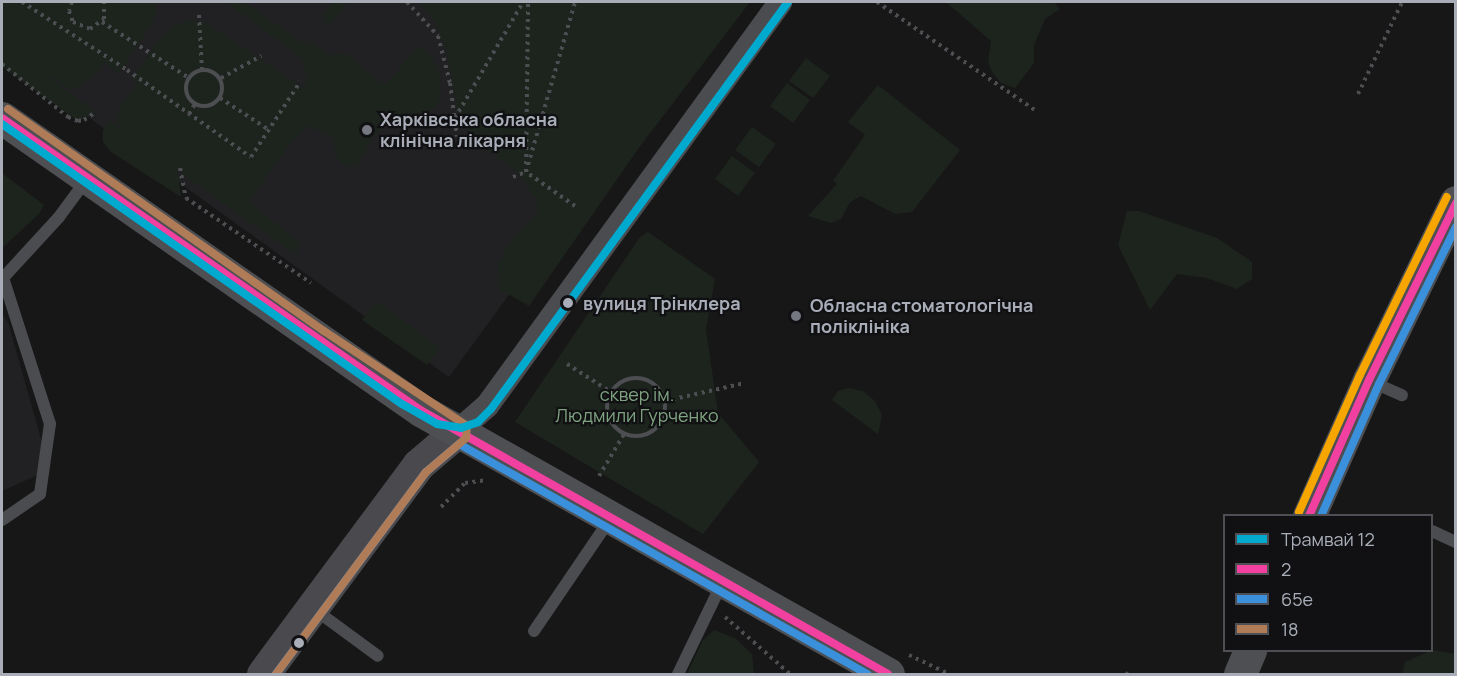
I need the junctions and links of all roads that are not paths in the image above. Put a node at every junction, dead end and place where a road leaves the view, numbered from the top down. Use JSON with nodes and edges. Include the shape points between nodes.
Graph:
{"nodes":[{"id":1,"x":780,"y":2,"type":"edge"},
{"id":2,"x":2,"y":118,"type":"edge"},
{"id":3,"x":88,"y":178,"type":"junction"},
{"id":4,"x":1455,"y":202,"type":"edge"},
{"id":5,"x":1369,"y":380,"type":"junction"},
{"id":6,"x":1402,"y":396,"type":"dead end"},
{"id":7,"x":458,"y":431,"type":"junction"},
{"id":8,"x":1310,"y":514,"type":"edge"},
{"id":9,"x":611,"y":518,"type":"junction"},
{"id":10,"x":2,"y":520,"type":"edge"},
{"id":11,"x":1433,"y":532,"type":"edge"},
{"id":12,"x":1455,"y":542,"type":"edge"},
{"id":13,"x":717,"y":593,"type":"junction"},
{"id":14,"x":311,"y":606,"type":"junction"},
{"id":15,"x":534,"y":631,"type":"dead end"},
{"id":16,"x":1250,"y":652,"type":"edge"},
{"id":17,"x":378,"y":656,"type":"dead end"},
{"id":18,"x":263,"y":675,"type":"edge"},
{"id":19,"x":678,"y":675,"type":"edge"},
{"id":20,"x":888,"y":675,"type":"edge"},
{"id":21,"x":1240,"y":675,"type":"edge"}],
"edges":[{"from":1,"to":7,"type":"street","via":[[487,406]]},
{"from":2,"to":3,"type":"main road"},
{"from":3,"to":7,"type":"main road","via":[[327,346]]},
{"from":3,"to":10,"type":"lane","via":[[59,217],[3,278],[50,424],[40,494]]},
{"from":4,"to":5,"type":"main road"},
{"from":5,"to":6,"type":"lane"},
{"from":5,"to":8,"type":"main road"},
{"from":7,"to":9,"type":"main road"},
{"from":7,"to":14,"type":"street","via":[[418,465]]},
{"from":9,"to":13,"type":"main road"},
{"from":9,"to":15,"type":"lane"},
{"from":11,"to":12,"type":"lane"},
{"from":13,"to":19,"type":"lane"},
{"from":13,"to":20,"type":"main road"},
{"from":14,"to":17,"type":"lane"},
{"from":14,"to":18,"type":"street"},
{"from":16,"to":21,"type":"main road"}]}
